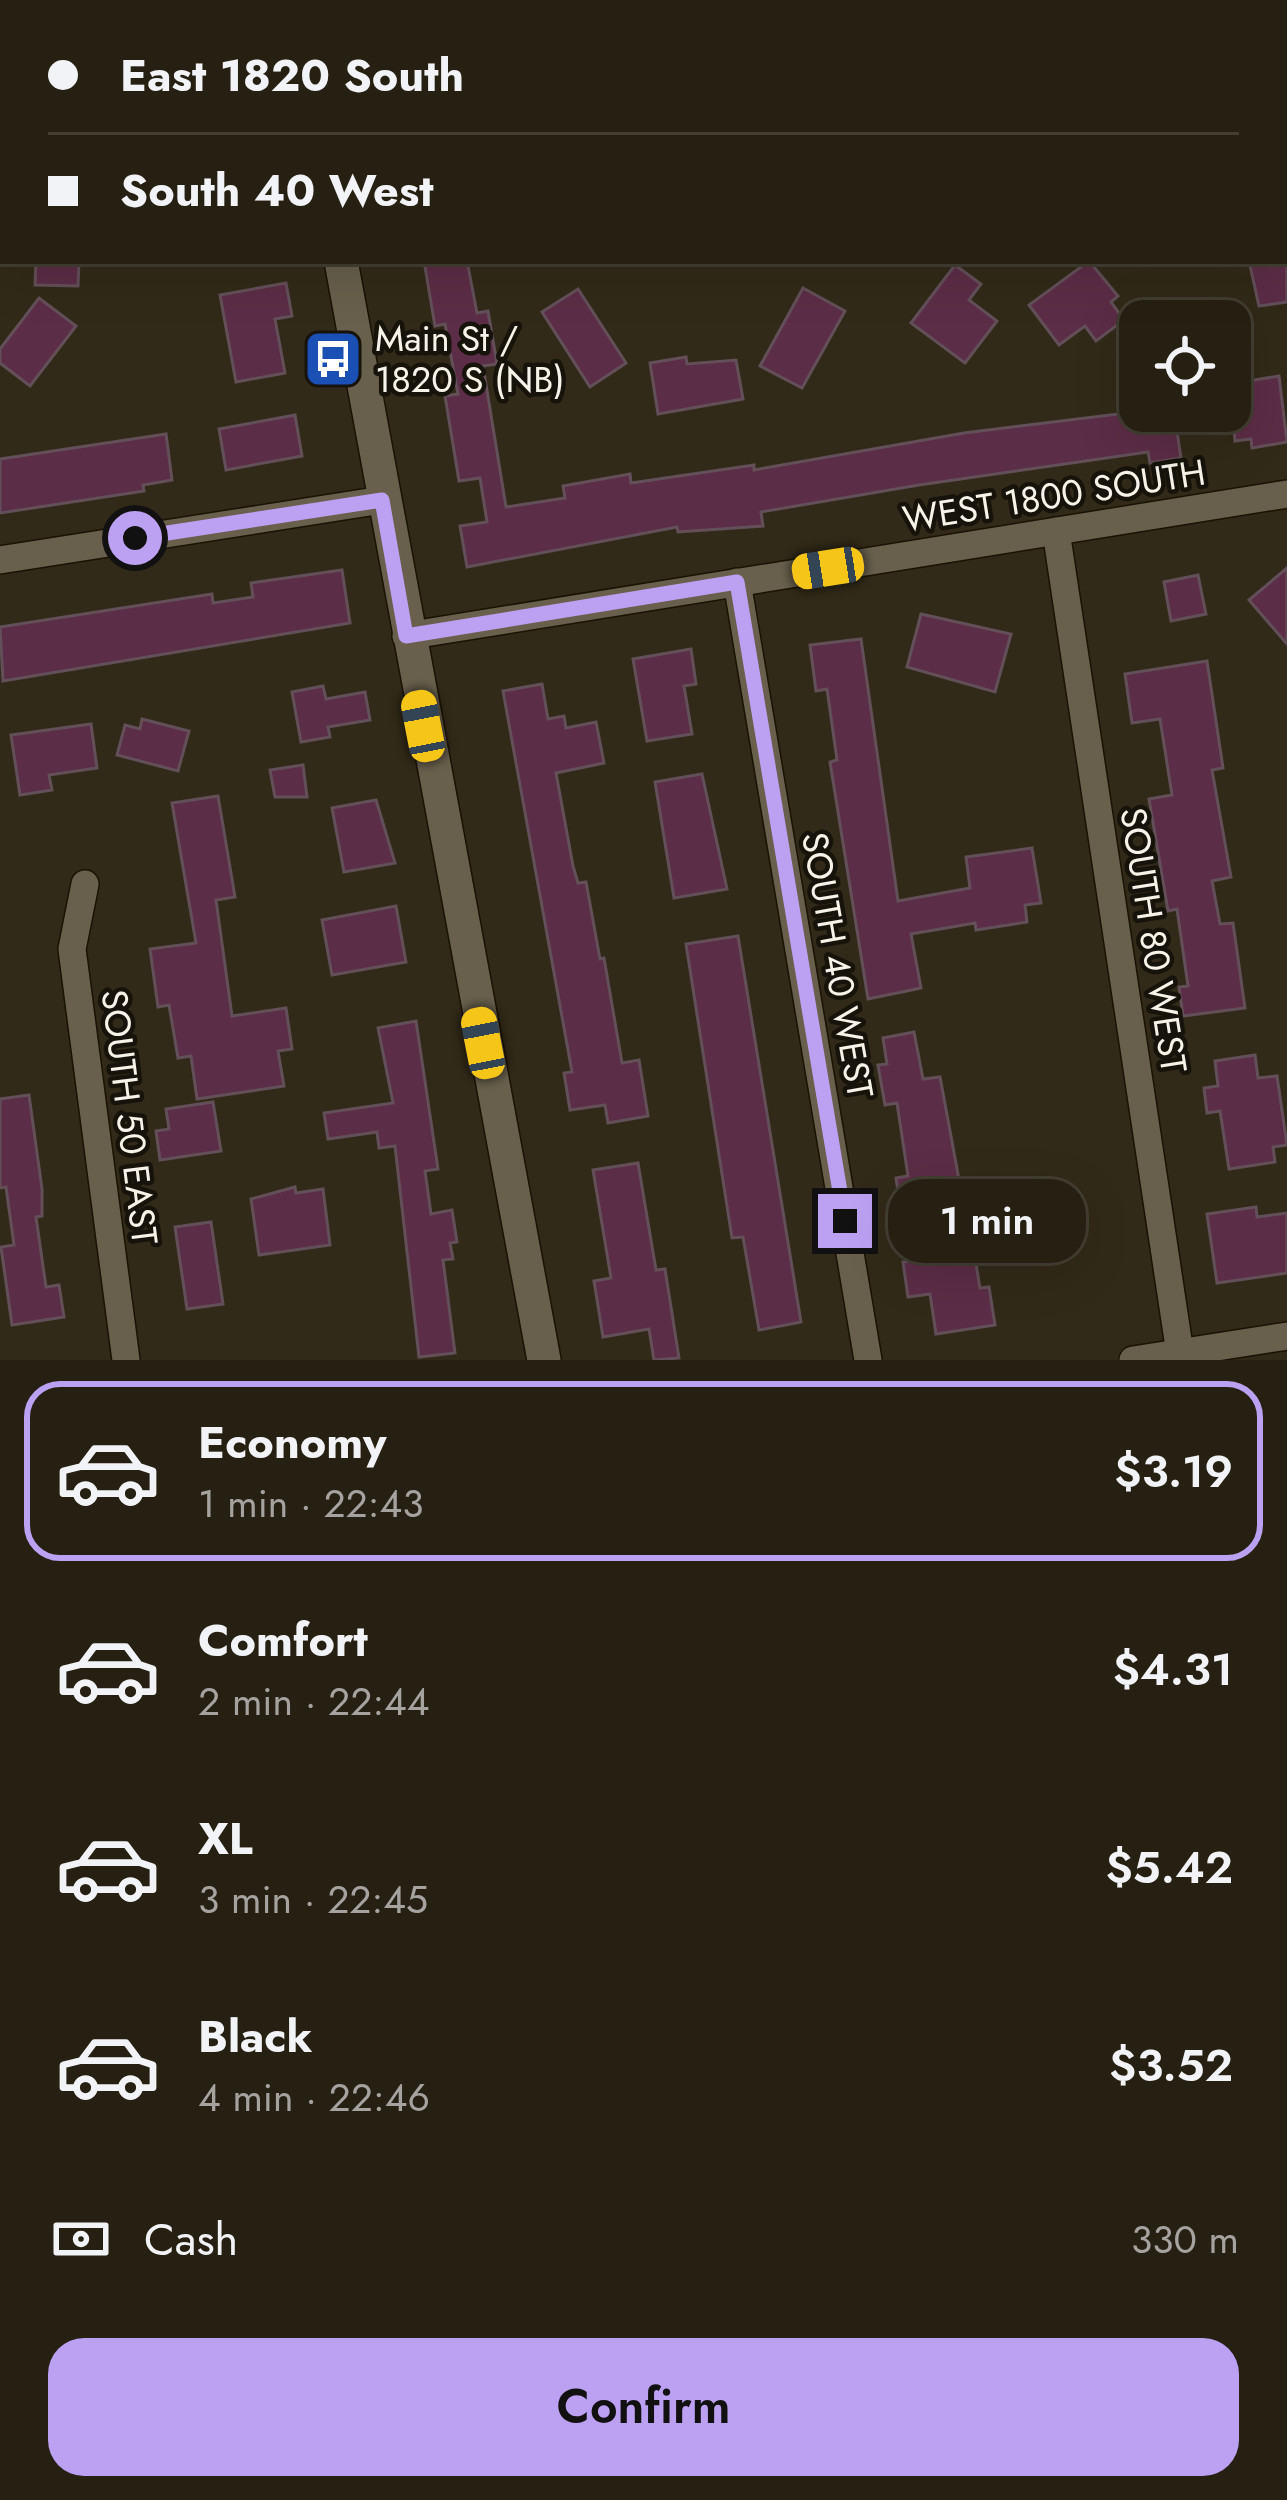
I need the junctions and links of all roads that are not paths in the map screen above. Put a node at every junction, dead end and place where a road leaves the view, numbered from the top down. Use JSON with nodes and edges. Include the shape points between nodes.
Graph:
{"nodes":[{"id":1,"x":342,"y":264,"type":"edge"},
{"id":2,"x":1287,"y":494,"type":"edge"},
{"id":3,"x":382,"y":500,"type":"junction"},
{"id":4,"x":1056,"y":531,"type":"junction"},
{"id":5,"x":0,"y":560,"type":"edge"},
{"id":6,"x":737,"y":582,"type":"junction"},
{"id":7,"x":406,"y":636,"type":"junction"},
{"id":8,"x":85,"y":884,"type":"dead end"},
{"id":9,"x":1287,"y":1336,"type":"edge"},
{"id":10,"x":1180,"y":1356,"type":"edge"},
{"id":11,"x":126,"y":1360,"type":"edge"},
{"id":12,"x":544,"y":1360,"type":"edge"},
{"id":13,"x":868,"y":1360,"type":"edge"},
{"id":14,"x":1132,"y":1360,"type":"edge"}],
"edges":[{"from":1,"to":3,"type":"street"},
{"from":2,"to":4,"type":"street","name":"WEST 1800 SOUTH"},
{"from":3,"to":5,"type":"street"},
{"from":3,"to":7,"type":"street"},
{"from":4,"to":6,"type":"street","name":"WEST 1800 SOUTH"},
{"from":4,"to":10,"type":"street","name":"SOUTH 80 WEST"},
{"from":6,"to":7,"type":"street","name":"WEST 1800 SOUTH"},
{"from":6,"to":13,"type":"street","name":"SOUTH 40 WEST"},
{"from":7,"to":12,"type":"street"},
{"from":8,"to":11,"type":"street","name":"SOUTH 50 EAST","via":[[72,949]]},
{"from":9,"to":10,"type":"street"},
{"from":10,"to":14,"type":"street"}]}
